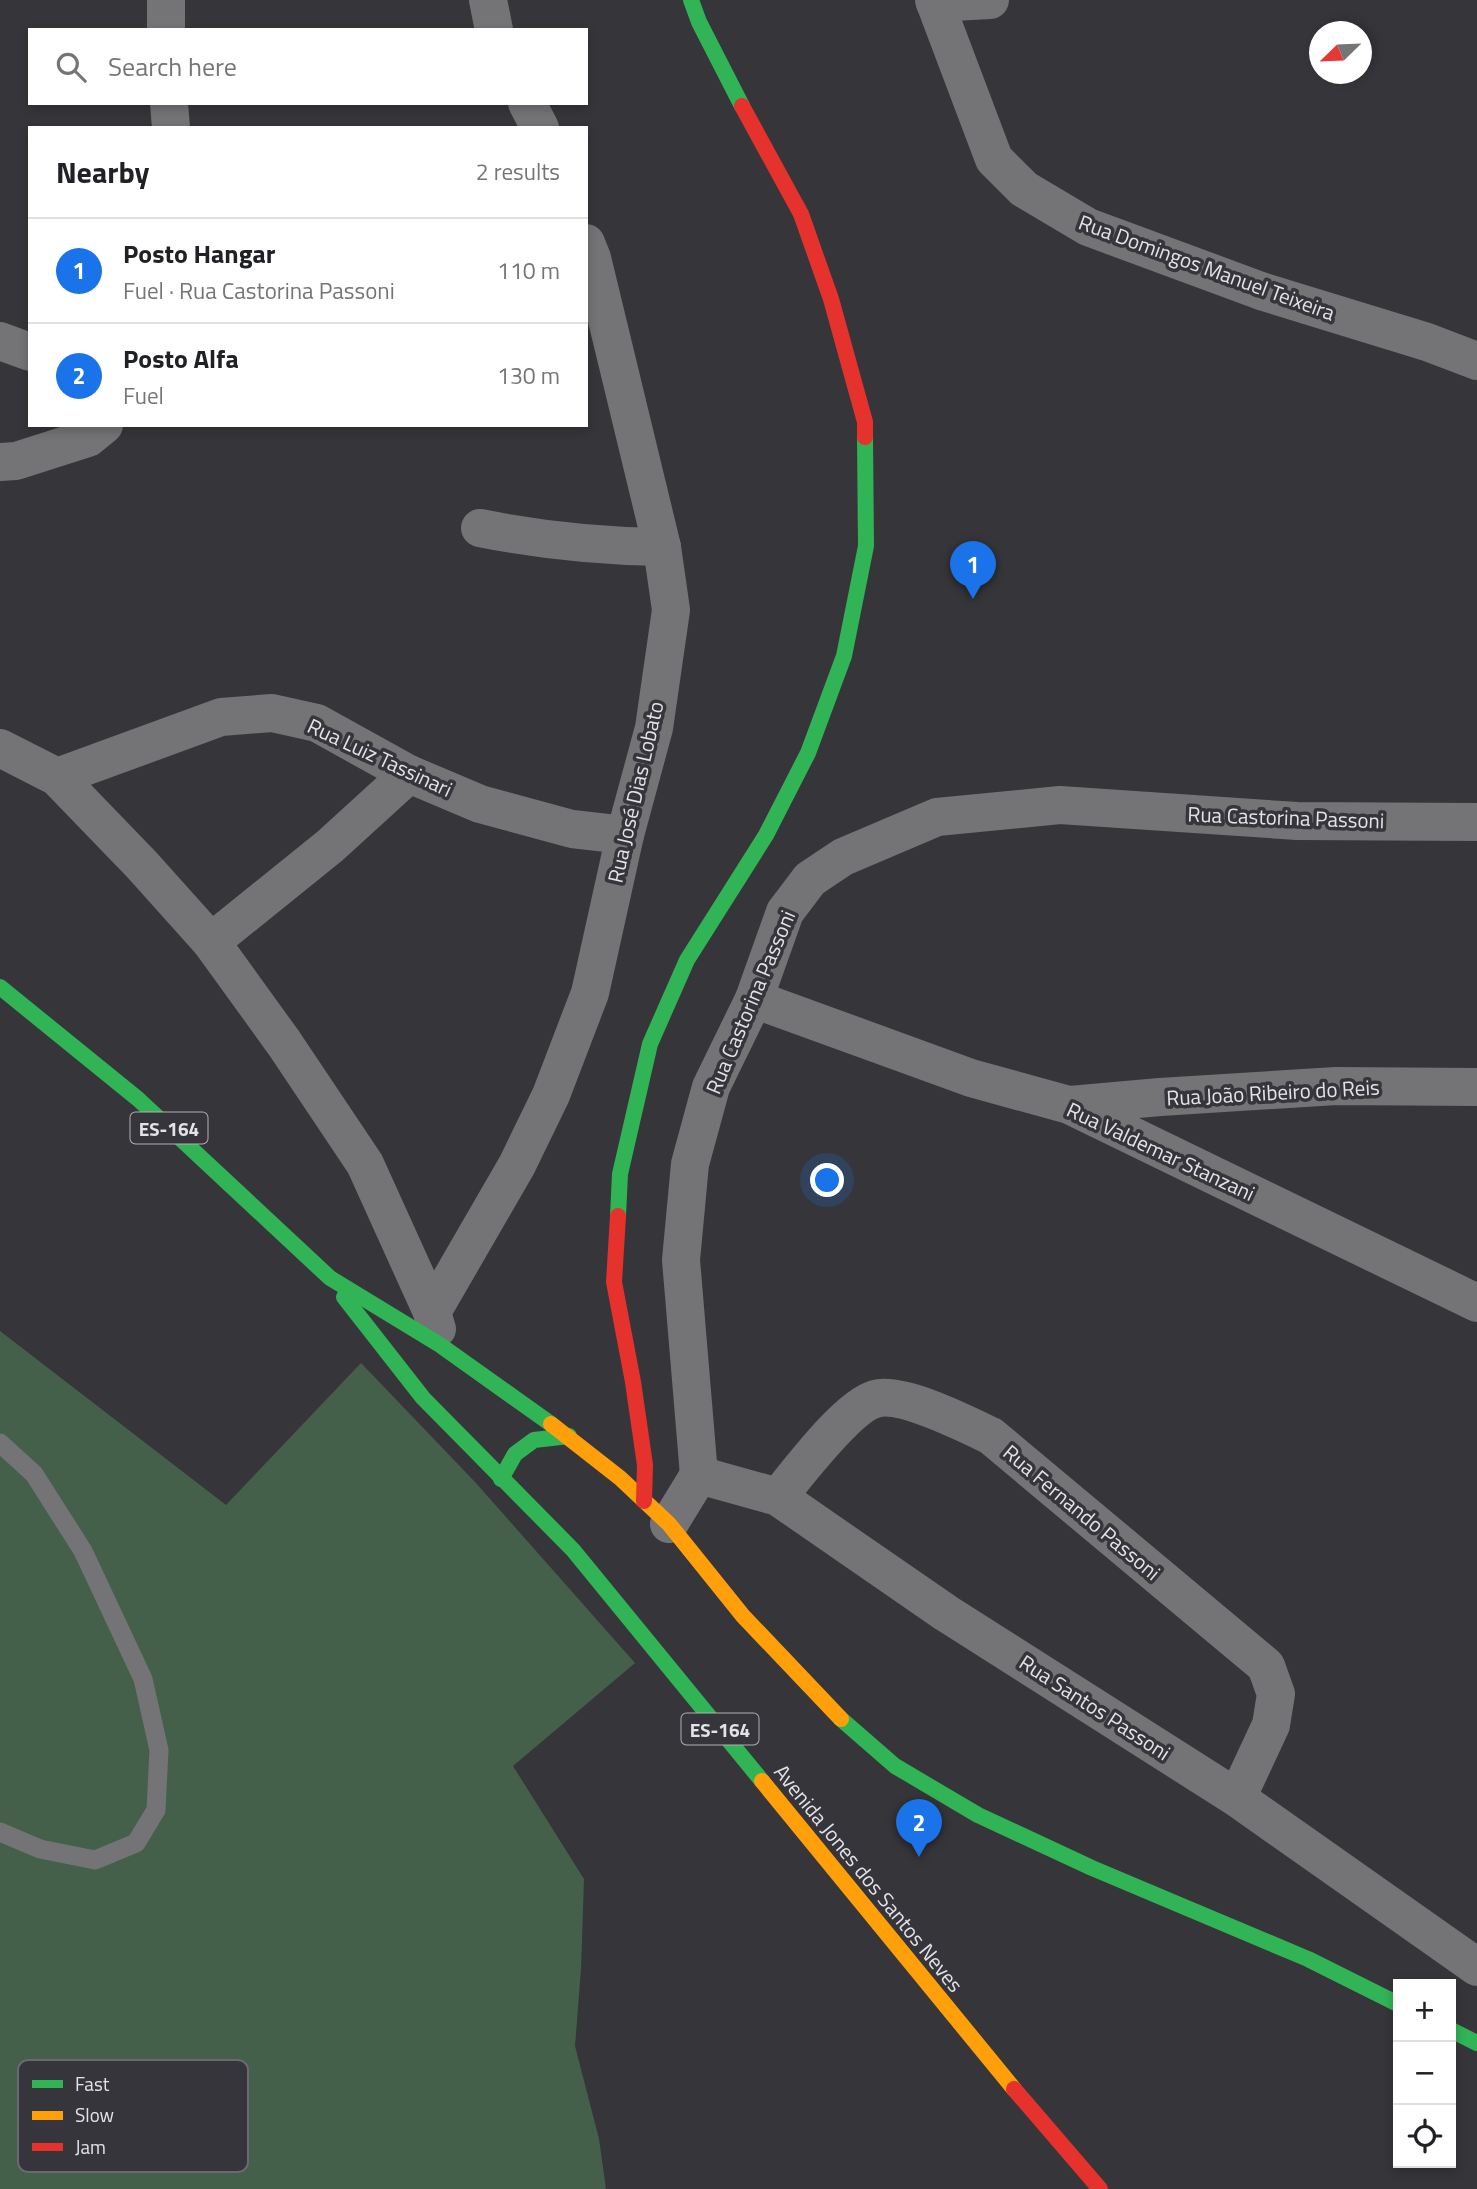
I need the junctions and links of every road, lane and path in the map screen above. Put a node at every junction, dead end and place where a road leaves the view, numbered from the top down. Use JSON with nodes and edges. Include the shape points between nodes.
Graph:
{"nodes":[{"id":1,"x":166,"y":0,"type":"edge"},
{"id":2,"x":488,"y":0,"type":"edge"},
{"id":3,"x":691,"y":0,"type":"edge"},
{"id":4,"x":990,"y":0,"type":"edge"},
{"id":5,"x":934,"y":2,"type":"edge"},
{"id":6,"x":166,"y":28,"type":"edge"},
{"id":7,"x":495,"y":28,"type":"edge"},
{"id":8,"x":169,"y":105,"type":"edge"},
{"id":9,"x":528,"y":105,"type":"edge"},
{"id":10,"x":170,"y":126,"type":"edge"},
{"id":11,"x":539,"y":126,"type":"edge"},
{"id":12,"x":588,"y":248,"type":"edge"},
{"id":13,"x":0,"y":341,"type":"edge"},
{"id":14,"x":28,"y":351,"type":"edge"},
{"id":15,"x":1477,"y":361,"type":"edge"},
{"id":16,"x":96,"y":432,"type":"edge"},
{"id":17,"x":0,"y":462,"type":"edge"},
{"id":18,"x":480,"y":528,"type":"dead end"},
{"id":19,"x":662,"y":547,"type":"junction"},
{"id":20,"x":0,"y":748,"type":"edge"},
{"id":21,"x":409,"y":774,"type":"junction"},
{"id":22,"x":57,"y":777,"type":"junction"},
{"id":23,"x":1477,"y":821,"type":"edge"},
{"id":24,"x":625,"y":835,"type":"junction"},
{"id":25,"x":211,"y":942,"type":"junction"},
{"id":26,"x":0,"y":987,"type":"edge"},
{"id":27,"x":754,"y":999,"type":"junction"},
{"id":28,"x":1477,"y":1087,"type":"edge"},
{"id":29,"x":1069,"y":1105,"type":"junction"},
{"id":30,"x":330,"y":1278,"type":"junction"},
{"id":31,"x":1477,"y":1303,"type":"edge"},
{"id":32,"x":436,"y":1329,"type":"junction"},
{"id":33,"x":569,"y":1436,"type":"junction"},
{"id":34,"x":0,"y":1443,"type":"edge"},
{"id":35,"x":699,"y":1475,"type":"junction"},
{"id":36,"x":501,"y":1479,"type":"junction"},
{"id":37,"x":778,"y":1497,"type":"junction"},
{"id":38,"x":656,"y":1512,"type":"junction"},
{"id":39,"x":1237,"y":1798,"type":"junction"},
{"id":40,"x":0,"y":1832,"type":"edge"},
{"id":41,"x":1477,"y":1967,"type":"edge"},
{"id":42,"x":1393,"y":2002,"type":"edge"},
{"id":43,"x":1456,"y":2032,"type":"edge"},
{"id":44,"x":1477,"y":2043,"type":"edge"},
{"id":45,"x":1100,"y":2189,"type":"edge"}],
"edges":[{"from":1,"to":6,"type":"street"},
{"from":2,"to":7,"type":"street"},
{"from":3,"to":38,"type":"main road","via":[[802,214],[831,299],[865,422],[866,546],[844,656],[808,753],[766,835],[687,960],[650,1044],[621,1174],[614,1282]]},
{"from":4,"to":5,"type":"street"},
{"from":5,"to":15,"type":"street","name":"Rua Domingos Manuel Teixeira","via":[[994,159],[1024,189],[1088,227],[1261,291]]},
{"from":8,"to":10,"type":"street"},
{"from":9,"to":11,"type":"street"},
{"from":12,"to":19,"type":"street","name":"Rua José Dias Lobato"},
{"from":13,"to":14,"type":"street"},
{"from":16,"to":17,"type":"street","via":[[16,461]]},
{"from":18,"to":19,"type":"street","via":[[533,539]]},
{"from":19,"to":24,"type":"street","name":"Rua José Dias Lobato","via":[[671,610],[654,728]]},
{"from":20,"to":22,"type":"street"},
{"from":21,"to":22,"type":"street","name":"Rua Luiz Tassinari","via":[[317,723],[272,713],[221,718]]},
{"from":21,"to":24,"type":"street","name":"Rua Luiz Tassinari","via":[[480,804],[572,829]]},
{"from":21,"to":25,"type":"street","via":[[330,846]]},
{"from":22,"to":25,"type":"street"},
{"from":23,"to":27,"type":"street","name":"Rua Castorina Passoni","via":[[1297,821],[1060,805],[937,817],[843,856],[810,879],[785,912]]},
{"from":24,"to":32,"type":"street","name":"Rua José Dias Lobato","via":[[590,993],[551,1095]]},
{"from":25,"to":32,"type":"street","via":[[365,1164]]},
{"from":26,"to":30,"type":"main road","number":"ES-164","via":[[138,1099]]},
{"from":27,"to":29,"type":"street","name":"Rua Valdemar Stanzani","via":[[971,1078]]},
{"from":27,"to":35,"type":"street","name":"Rua Castorina Passoni","via":[[711,1087],[690,1164],[681,1260]]},
{"from":28,"to":29,"type":"street","name":"Rua João Ribeiro do Reis","via":[[1336,1086]]},
{"from":29,"to":31,"type":"street","name":"Rua Valdemar Stanzani"},
{"from":30,"to":32,"type":"main road","number":"ES-164"},
{"from":30,"to":36,"type":"main road","name":"Avenida Jones dos Santos Neves","number":"ES-164","via":[[423,1398]]},
{"from":32,"to":33,"type":"main road","number":"ES-164"},
{"from":33,"to":36,"type":"main road","via":[[534,1440],[515,1454]]},
{"from":33,"to":38,"type":"main road","number":"ES-164"},
{"from":34,"to":40,"type":"lane","via":[[34,1474],[83,1550],[143,1679],[159,1750],[156,1810],[136,1843],[95,1860],[40,1849]]},
{"from":35,"to":37,"type":"street","name":"Rua Santos Passoni"},
{"from":35,"to":38,"type":"street"},
{"from":36,"to":45,"type":"main road","name":"Avenida Jones dos Santos Neves","number":"ES-164","via":[[573,1550]]},
{"from":37,"to":39,"type":"street","name":"Rua Santos Passoni","via":[[946,1613]]},
{"from":37,"to":39,"type":"street","name":"Rua Fernando Passoni","via":[[849,1414],[873,1399],[898,1399],[991,1436],[1266,1666],[1276,1694],[1271,1725]]},
{"from":38,"to":42,"type":"main road","number":"ES-164","via":[[832,1712],[895,1766],[978,1815],[1308,1959]]},
{"from":39,"to":41,"type":"street","name":"Rua Santos Passoni"},
{"from":43,"to":44,"type":"main road"}]}
